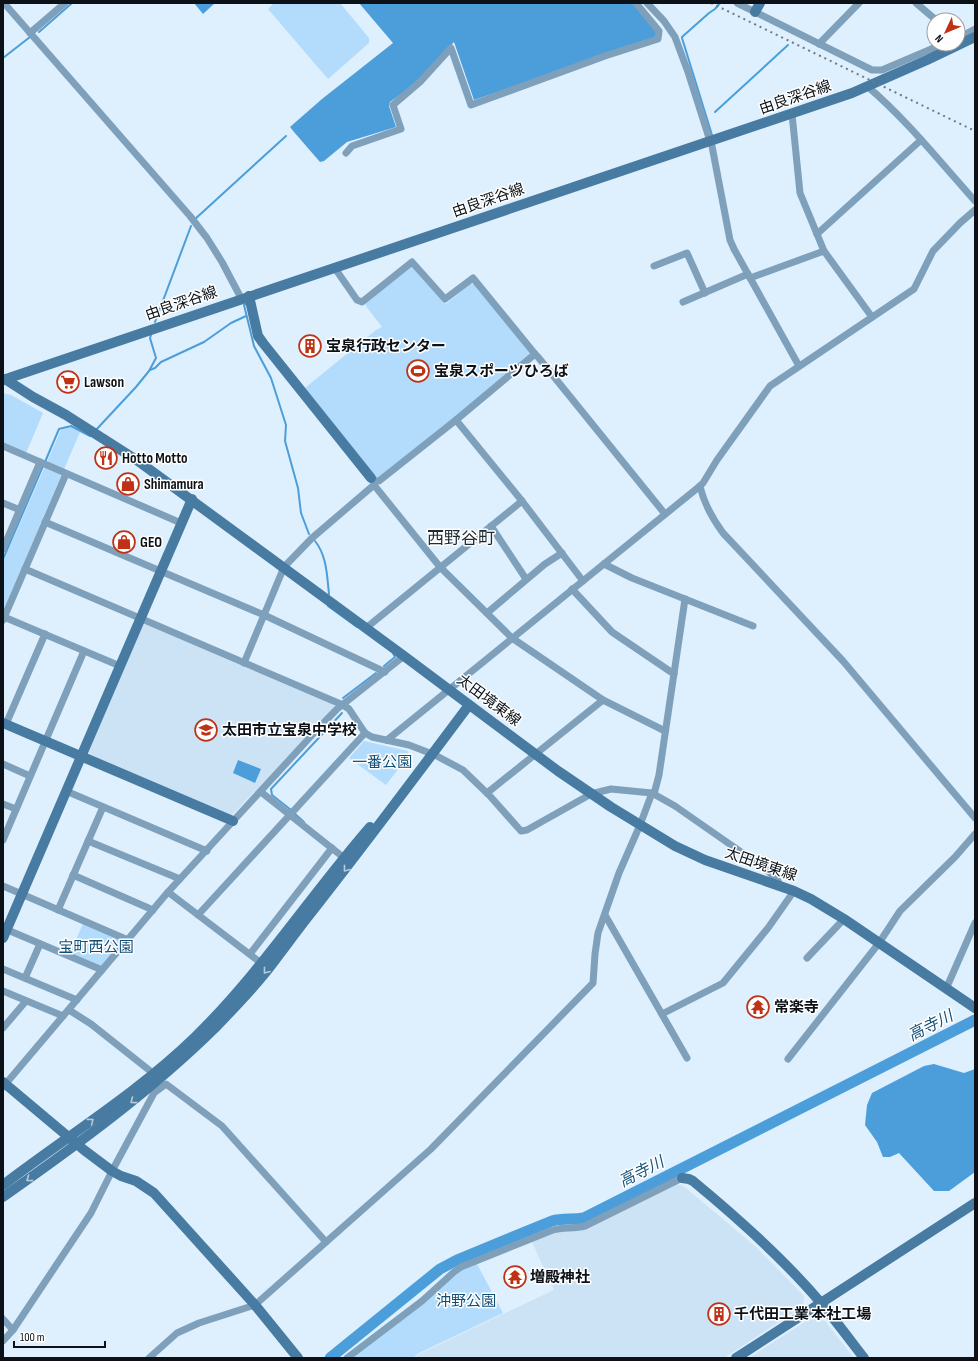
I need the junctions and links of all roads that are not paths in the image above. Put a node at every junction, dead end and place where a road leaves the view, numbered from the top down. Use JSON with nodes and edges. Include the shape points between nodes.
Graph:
{"nodes":[{"id":1,"x":4,"y":3,"type":"edge"},
{"id":2,"x":65,"y":3,"type":"edge"},
{"id":3,"x":636,"y":3,"type":"edge"},
{"id":4,"x":647,"y":3,"type":"edge"},
{"id":5,"x":737,"y":3,"type":"edge"},
{"id":6,"x":859,"y":3,"type":"edge"},
{"id":7,"x":916,"y":3,"type":"edge"},
{"id":8,"x":758,"y":8,"type":"edge"},
{"id":9,"x":927,"y":12,"type":"edge"},
{"id":10,"x":975,"y":29,"type":"edge"},
{"id":11,"x":30,"y":33,"type":"junction"},
{"id":12,"x":966,"y":34,"type":"edge"},
{"id":13,"x":975,"y":37,"type":"edge"},
{"id":14,"x":819,"y":44,"type":"junction"},
{"id":15,"x":926,"y":51,"type":"edge"},
{"id":16,"x":867,"y":86,"type":"junction"},
{"id":17,"x":792,"y":114,"type":"junction"},
{"id":18,"x":921,"y":140,"type":"junction"},
{"id":19,"x":710,"y":141,"type":"junction"},
{"id":20,"x":346,"y":153,"type":"dead end"},
{"id":21,"x":975,"y":201,"type":"edge"},
{"id":22,"x":975,"y":210,"type":"edge"},
{"id":23,"x":817,"y":234,"type":"junction"},
{"id":24,"x":824,"y":250,"type":"junction"},
{"id":25,"x":654,"y":266,"type":"dead end"},
{"id":26,"x":334,"y":267,"type":"junction"},
{"id":27,"x":749,"y":276,"type":"junction"},
{"id":28,"x":705,"y":293,"type":"junction"},
{"id":29,"x":245,"y":297,"type":"junction"},
{"id":30,"x":683,"y":302,"type":"dead end"},
{"id":31,"x":872,"y":316,"type":"junction"},
{"id":32,"x":535,"y":354,"type":"junction"},
{"id":33,"x":799,"y":366,"type":"junction"},
{"id":34,"x":4,"y":379,"type":"edge"},
{"id":35,"x":456,"y":420,"type":"junction"},
{"id":36,"x":3,"y":446,"type":"edge"},
{"id":37,"x":40,"y":462,"type":"junction"},
{"id":38,"x":66,"y":474,"type":"junction"},
{"id":39,"x":374,"y":481,"type":"junction"},
{"id":40,"x":700,"y":486,"type":"junction"},
{"id":41,"x":192,"y":499,"type":"junction"},
{"id":42,"x":522,"y":501,"type":"junction"},
{"id":43,"x":3,"y":502,"type":"edge"},
{"id":44,"x":20,"y":510,"type":"junction"},
{"id":45,"x":665,"y":514,"type":"junction"},
{"id":46,"x":45,"y":522,"type":"junction"},
{"id":47,"x":181,"y":523,"type":"junction"},
{"id":48,"x":492,"y":526,"type":"junction"},
{"id":49,"x":3,"y":549,"type":"edge"},
{"id":50,"x":562,"y":553,"type":"junction"},
{"id":51,"x":604,"y":564,"type":"junction"},
{"id":52,"x":440,"y":567,"type":"junction"},
{"id":53,"x":284,"y":568,"type":"junction"},
{"id":54,"x":25,"y":569,"type":"junction"},
{"id":55,"x":161,"y":571,"type":"junction"},
{"id":56,"x":526,"y":579,"type":"junction"},
{"id":57,"x":583,"y":581,"type":"junction"},
{"id":58,"x":572,"y":589,"type":"junction"},
{"id":59,"x":685,"y":599,"type":"junction"},
{"id":60,"x":487,"y":613,"type":"junction"},
{"id":61,"x":264,"y":615,"type":"junction"},
{"id":62,"x":4,"y":619,"type":"edge"},
{"id":63,"x":140,"y":619,"type":"junction"},
{"id":64,"x":753,"y":626,"type":"dead end"},
{"id":65,"x":366,"y":628,"type":"junction"},
{"id":66,"x":45,"y":634,"type":"junction"},
{"id":67,"x":512,"y":638,"type":"junction"},
{"id":68,"x":84,"y":651,"type":"junction"},
{"id":69,"x":404,"y":656,"type":"junction"},
{"id":70,"x":244,"y":663,"type":"junction"},
{"id":71,"x":120,"y":666,"type":"junction"},
{"id":72,"x":385,"y":672,"type":"junction"},
{"id":73,"x":674,"y":674,"type":"junction"},
{"id":74,"x":449,"y":690,"type":"junction"},
{"id":75,"x":603,"y":700,"type":"junction"},
{"id":76,"x":343,"y":705,"type":"junction"},
{"id":77,"x":469,"y":705,"type":"junction"},
{"id":78,"x":5,"y":723,"type":"edge"},
{"id":79,"x":665,"y":731,"type":"junction"},
{"id":80,"x":365,"y":733,"type":"junction"},
{"id":81,"x":388,"y":740,"type":"junction"},
{"id":82,"x":46,"y":741,"type":"junction"},
{"id":83,"x":535,"y":754,"type":"junction"},
{"id":84,"x":81,"y":756,"type":"junction"},
{"id":85,"x":430,"y":757,"type":"junction"},
{"id":86,"x":3,"y":764,"type":"edge"},
{"id":87,"x":30,"y":776,"type":"junction"},
{"id":88,"x":66,"y":791,"type":"junction"},
{"id":89,"x":261,"y":792,"type":"junction"},
{"id":90,"x":487,"y":793,"type":"junction"},
{"id":91,"x":653,"y":793,"type":"junction"},
{"id":92,"x":591,"y":794,"type":"junction"},
{"id":93,"x":3,"y":804,"type":"edge"},
{"id":94,"x":103,"y":807,"type":"junction"},
{"id":95,"x":16,"y":809,"type":"junction"},
{"id":96,"x":291,"y":815,"type":"junction"},
{"id":97,"x":975,"y":818,"type":"edge"},
{"id":98,"x":234,"y":821,"type":"junction"},
{"id":99,"x":640,"y":825,"type":"junction"},
{"id":100,"x":975,"y":834,"type":"edge"},
{"id":101,"x":3,"y":840,"type":"edge"},
{"id":102,"x":88,"y":841,"type":"junction"},
{"id":103,"x":332,"y":848,"type":"junction"},
{"id":104,"x":207,"y":851,"type":"junction"},
{"id":105,"x":343,"y":857,"type":"junction"},
{"id":106,"x":73,"y":875,"type":"junction"},
{"id":107,"x":180,"y":879,"type":"junction"},
{"id":108,"x":3,"y":886,"type":"edge"},
{"id":109,"x":780,"y":886,"type":"junction"},
{"id":110,"x":794,"y":891,"type":"junction"},
{"id":111,"x":168,"y":892,"type":"junction"},
{"id":112,"x":22,"y":894,"type":"junction"},
{"id":113,"x":58,"y":910,"type":"junction"},
{"id":114,"x":153,"y":910,"type":"junction"},
{"id":115,"x":198,"y":915,"type":"junction"},
{"id":116,"x":605,"y":916,"type":"junction"},
{"id":117,"x":844,"y":919,"type":"junction"},
{"id":118,"x":975,"y":923,"type":"edge"},
{"id":119,"x":4,"y":932,"type":"edge"},
{"id":120,"x":128,"y":940,"type":"junction"},
{"id":121,"x":40,"y":944,"type":"junction"},
{"id":122,"x":879,"y":944,"type":"junction"},
{"id":123,"x":250,"y":954,"type":"junction"},
{"id":124,"x":807,"y":958,"type":"dead end"},
{"id":125,"x":261,"y":963,"type":"junction"},
{"id":126,"x":3,"y":968,"type":"edge"},
{"id":127,"x":102,"y":970,"type":"junction"},
{"id":128,"x":25,"y":978,"type":"junction"},
{"id":129,"x":946,"y":989,"type":"junction"},
{"id":130,"x":3,"y":991,"type":"edge"},
{"id":131,"x":77,"y":1000,"type":"junction"},
{"id":132,"x":26,"y":1001,"type":"junction"},
{"id":133,"x":975,"y":1008,"type":"edge"},
{"id":134,"x":68,"y":1010,"type":"junction"},
{"id":135,"x":662,"y":1014,"type":"junction"},
{"id":136,"x":63,"y":1016,"type":"junction"},
{"id":137,"x":3,"y":1028,"type":"edge"},
{"id":138,"x":687,"y":1058,"type":"dead end"},
{"id":139,"x":788,"y":1059,"type":"dead end"},
{"id":140,"x":149,"y":1070,"type":"dead end"},
{"id":141,"x":4,"y":1084,"type":"edge"},
{"id":142,"x":73,"y":1141,"type":"junction"},
{"id":143,"x":112,"y":1171,"type":"junction"},
{"id":144,"x":682,"y":1178,"type":"joint"},
{"id":145,"x":3,"y":1185,"type":"edge"},
{"id":146,"x":3,"y":1197,"type":"edge"},
{"id":147,"x":975,"y":1203,"type":"edge"},
{"id":148,"x":326,"y":1242,"type":"junction"},
{"id":149,"x":821,"y":1303,"type":"junction"},
{"id":150,"x":255,"y":1305,"type":"junction"},
{"id":151,"x":3,"y":1318,"type":"edge"},
{"id":152,"x":13,"y":1330,"type":"junction"},
{"id":153,"x":3,"y":1342,"type":"edge"},
{"id":154,"x":149,"y":1358,"type":"edge"},
{"id":155,"x":298,"y":1358,"type":"edge"},
{"id":156,"x":347,"y":1358,"type":"edge"},
{"id":157,"x":736,"y":1358,"type":"edge"},
{"id":158,"x":864,"y":1358,"type":"edge"}],
"edges":[{"from":1,"to":11,"type":"street"},
{"from":2,"to":11,"type":"street"},
{"from":3,"to":20,"type":"street","via":[[659,31],[658,39],[471,105],[451,48],[421,81],[393,105],[401,129],[352,146]]},
{"from":4,"to":19,"type":"street","via":[[675,37]]},
{"from":5,"to":8,"type":"street"},
{"from":6,"to":14,"type":"street"},
{"from":7,"to":9,"type":"street"},
{"from":8,"to":14,"type":"street"},
{"from":10,"to":12,"type":"street"},
{"from":11,"to":29,"type":"street","via":[[190,216]]},
{"from":13,"to":16,"type":"street","name":"由良深谷線"},
{"from":14,"to":15,"type":"street","via":[[877,71]]},
{"from":16,"to":17,"type":"street","name":"由良深谷線"},
{"from":16,"to":18,"type":"street","via":[[882,98]]},
{"from":17,"to":19,"type":"street","name":"由良深谷線"},
{"from":17,"to":23,"type":"street","via":[[800,193]]},
{"from":18,"to":21,"type":"street"},
{"from":18,"to":23,"type":"street"},
{"from":19,"to":26,"type":"street","name":"由良深谷線"},
{"from":19,"to":27,"type":"street","via":[[730,240]]},
{"from":22,"to":31,"type":"street","via":[[933,251],[914,288]]},
{"from":23,"to":24,"type":"street"},
{"from":24,"to":27,"type":"street"},
{"from":24,"to":31,"type":"street"},
{"from":25,"to":28,"type":"street","via":[[687,253]]},
{"from":26,"to":29,"type":"street","name":"由良深谷線"},
{"from":26,"to":32,"type":"street","via":[[357,300],[362,302],[412,262],[446,299],[473,278]]},
{"from":27,"to":28,"type":"street"},
{"from":27,"to":33,"type":"street"},
{"from":28,"to":30,"type":"street"},
{"from":29,"to":34,"type":"street","name":"由良深谷線"},
{"from":29,"to":39,"type":"street","via":[[258,336]]},
{"from":31,"to":33,"type":"street"},
{"from":32,"to":35,"type":"street"},
{"from":32,"to":45,"type":"street"},
{"from":33,"to":40,"type":"street","via":[[770,386]]},
{"from":34,"to":41,"type":"street","name":"太田境東線","via":[[94,432]]},
{"from":35,"to":39,"type":"street","via":[[379,480]]},
{"from":35,"to":42,"type":"street"},
{"from":36,"to":37,"type":"street"},
{"from":37,"to":38,"type":"street"},
{"from":37,"to":44,"type":"street"},
{"from":38,"to":46,"type":"street"},
{"from":38,"to":47,"type":"street"},
{"from":39,"to":52,"type":"street"},
{"from":39,"to":53,"type":"street","via":[[312,538]]},
{"from":40,"to":45,"type":"street"},
{"from":40,"to":97,"type":"street","via":[[702,497],[723,533],[843,661]]},
{"from":41,"to":47,"type":"street"},
{"from":41,"to":53,"type":"street","name":"太田境東線"},
{"from":42,"to":48,"type":"street"},
{"from":42,"to":50,"type":"street"},
{"from":43,"to":44,"type":"street"},
{"from":44,"to":49,"type":"street"},
{"from":45,"to":51,"type":"street"},
{"from":46,"to":54,"type":"street"},
{"from":46,"to":55,"type":"street"},
{"from":47,"to":55,"type":"street"},
{"from":48,"to":52,"type":"street"},
{"from":48,"to":56,"type":"street"},
{"from":50,"to":56,"type":"street"},
{"from":50,"to":57,"type":"street"},
{"from":51,"to":57,"type":"street"},
{"from":51,"to":59,"type":"street"},
{"from":52,"to":60,"type":"street"},
{"from":52,"to":65,"type":"street"},
{"from":53,"to":61,"type":"street"},
{"from":53,"to":65,"type":"street","name":"太田境東線"},
{"from":54,"to":62,"type":"street"},
{"from":54,"to":63,"type":"street"},
{"from":55,"to":61,"type":"street"},
{"from":55,"to":63,"type":"street"},
{"from":56,"to":60,"type":"street"},
{"from":57,"to":58,"type":"street"},
{"from":58,"to":67,"type":"street"},
{"from":58,"to":73,"type":"street","via":[[612,632]]},
{"from":59,"to":64,"type":"street"},
{"from":59,"to":73,"type":"street"},
{"from":60,"to":67,"type":"street"},
{"from":61,"to":70,"type":"street"},
{"from":61,"to":72,"type":"street"},
{"from":62,"to":66,"type":"street"},
{"from":63,"to":70,"type":"street"},
{"from":63,"to":71,"type":"street"},
{"from":65,"to":69,"type":"street","name":"太田境東線"},
{"from":66,"to":68,"type":"street"},
{"from":66,"to":78,"type":"street"},
{"from":67,"to":74,"type":"street"},
{"from":67,"to":75,"type":"street"},
{"from":68,"to":71,"type":"street"},
{"from":68,"to":82,"type":"street"},
{"from":69,"to":72,"type":"street"},
{"from":69,"to":74,"type":"street","name":"太田境東線"},
{"from":70,"to":76,"type":"street"},
{"from":71,"to":84,"type":"street"},
{"from":72,"to":76,"type":"street"},
{"from":73,"to":79,"type":"street"},
{"from":74,"to":77,"type":"street","name":"太田境東線"},
{"from":74,"to":81,"type":"street"},
{"from":75,"to":79,"type":"street"},
{"from":75,"to":83,"type":"street"},
{"from":76,"to":80,"type":"street"},
{"from":76,"to":89,"type":"street"},
{"from":77,"to":83,"type":"street","name":"太田境東線"},
{"from":77,"to":85,"type":"street"},
{"from":78,"to":82,"type":"street"},
{"from":79,"to":91,"type":"street","via":[[659,774]]},
{"from":80,"to":81,"type":"street"},
{"from":80,"to":96,"type":"street"},
{"from":81,"to":85,"type":"street","via":[[409,745]]},
{"from":82,"to":84,"type":"street"},
{"from":82,"to":87,"type":"street"},
{"from":83,"to":90,"type":"street"},
{"from":83,"to":92,"type":"street","name":"太田境東線"},
{"from":84,"to":88,"type":"street"},
{"from":84,"to":98,"type":"street"},
{"from":85,"to":90,"type":"street","via":[[463,770]]},
{"from":85,"to":105,"type":"street"},
{"from":85,"to":142,"type":"street","one_way":true,"via":[[245,996],[154,1084]]},
{"from":86,"to":87,"type":"street"},
{"from":87,"to":95,"type":"street"},
{"from":88,"to":94,"type":"street"},
{"from":88,"to":112,"type":"street"},
{"from":89,"to":96,"type":"street"},
{"from":89,"to":98,"type":"street"},
{"from":90,"to":92,"type":"street","via":[[522,831]]},
{"from":91,"to":92,"type":"street","via":[[611,789]]},
{"from":91,"to":99,"type":"street"},
{"from":91,"to":109,"type":"street","via":[[767,870]]},
{"from":92,"to":99,"type":"street","name":"太田境東線"},
{"from":93,"to":95,"type":"street"},
{"from":94,"to":102,"type":"street"},
{"from":94,"to":104,"type":"street"},
{"from":95,"to":101,"type":"street"},
{"from":96,"to":103,"type":"street"},
{"from":96,"to":115,"type":"street"},
{"from":98,"to":104,"type":"street"},
{"from":99,"to":109,"type":"street","name":"太田境東線","via":[[705,860]]},
{"from":99,"to":116,"type":"street","via":[[619,873]]},
{"from":100,"to":122,"type":"street","via":[[900,911]]},
{"from":102,"to":106,"type":"street"},
{"from":102,"to":107,"type":"street"},
{"from":103,"to":105,"type":"street"},
{"from":103,"to":123,"type":"street"},
{"from":104,"to":107,"type":"street"},
{"from":105,"to":125,"type":"street"},
{"from":106,"to":113,"type":"street"},
{"from":106,"to":114,"type":"street"},
{"from":107,"to":111,"type":"street"},
{"from":108,"to":112,"type":"street"},
{"from":109,"to":110,"type":"street","name":"太田境東線"},
{"from":110,"to":117,"type":"street","name":"太田境東線"},
{"from":110,"to":135,"type":"street","via":[[723,984]]},
{"from":111,"to":114,"type":"street"},
{"from":111,"to":115,"type":"street"},
{"from":112,"to":113,"type":"street"},
{"from":112,"to":119,"type":"street"},
{"from":113,"to":120,"type":"street"},
{"from":114,"to":120,"type":"street"},
{"from":115,"to":123,"type":"street"},
{"from":116,"to":135,"type":"street"},
{"from":116,"to":148,"type":"street","via":[[598,933],[593,983],[431,1149]]},
{"from":117,"to":122,"type":"street","name":"太田境東線"},
{"from":117,"to":124,"type":"street"},
{"from":118,"to":129,"type":"street"},
{"from":119,"to":121,"type":"street"},
{"from":120,"to":127,"type":"street"},
{"from":121,"to":127,"type":"street"},
{"from":121,"to":128,"type":"street"},
{"from":122,"to":129,"type":"street","name":"太田境東線"},
{"from":122,"to":139,"type":"street"},
{"from":123,"to":125,"type":"street"},
{"from":142,"to":125,"type":"street","one_way":true,"via":[[194,1038]]},
{"from":126,"to":128,"type":"street"},
{"from":127,"to":131,"type":"street"},
{"from":128,"to":131,"type":"street"},
{"from":129,"to":133,"type":"street","name":"太田境東線"},
{"from":130,"to":132,"type":"street"},
{"from":131,"to":134,"type":"street"},
{"from":132,"to":136,"type":"street"},
{"from":132,"to":137,"type":"street"},
{"from":134,"to":136,"type":"street"},
{"from":134,"to":140,"type":"street","via":[[91,1024]]},
{"from":135,"to":138,"type":"street"},
{"from":136,"to":141,"type":"street"},
{"from":141,"to":142,"type":"street"},
{"from":142,"to":143,"type":"street"},
{"from":142,"to":145,"type":"street"},
{"from":142,"to":146,"type":"street","one_way":true},
{"from":143,"to":148,"type":"street","via":[[154,1093],[166,1084],[222,1126]]},
{"from":143,"to":150,"type":"street","via":[[136,1181],[154,1193]]},
{"from":143,"to":152,"type":"street","via":[[91,1213]]},
{"from":144,"to":149,"type":"street","via":[[689,1179],[726,1208],[775,1254]]},
{"from":144,"to":156,"type":"street","via":[[585,1226],[552,1230],[461,1267]]},
{"from":147,"to":149,"type":"street"},
{"from":148,"to":150,"type":"street"},
{"from":149,"to":157,"type":"street"},
{"from":149,"to":158,"type":"street"},
{"from":150,"to":154,"type":"street","via":[[177,1333]]},
{"from":150,"to":155,"type":"street"},
{"from":151,"to":152,"type":"street"},
{"from":152,"to":153,"type":"street"}]}
